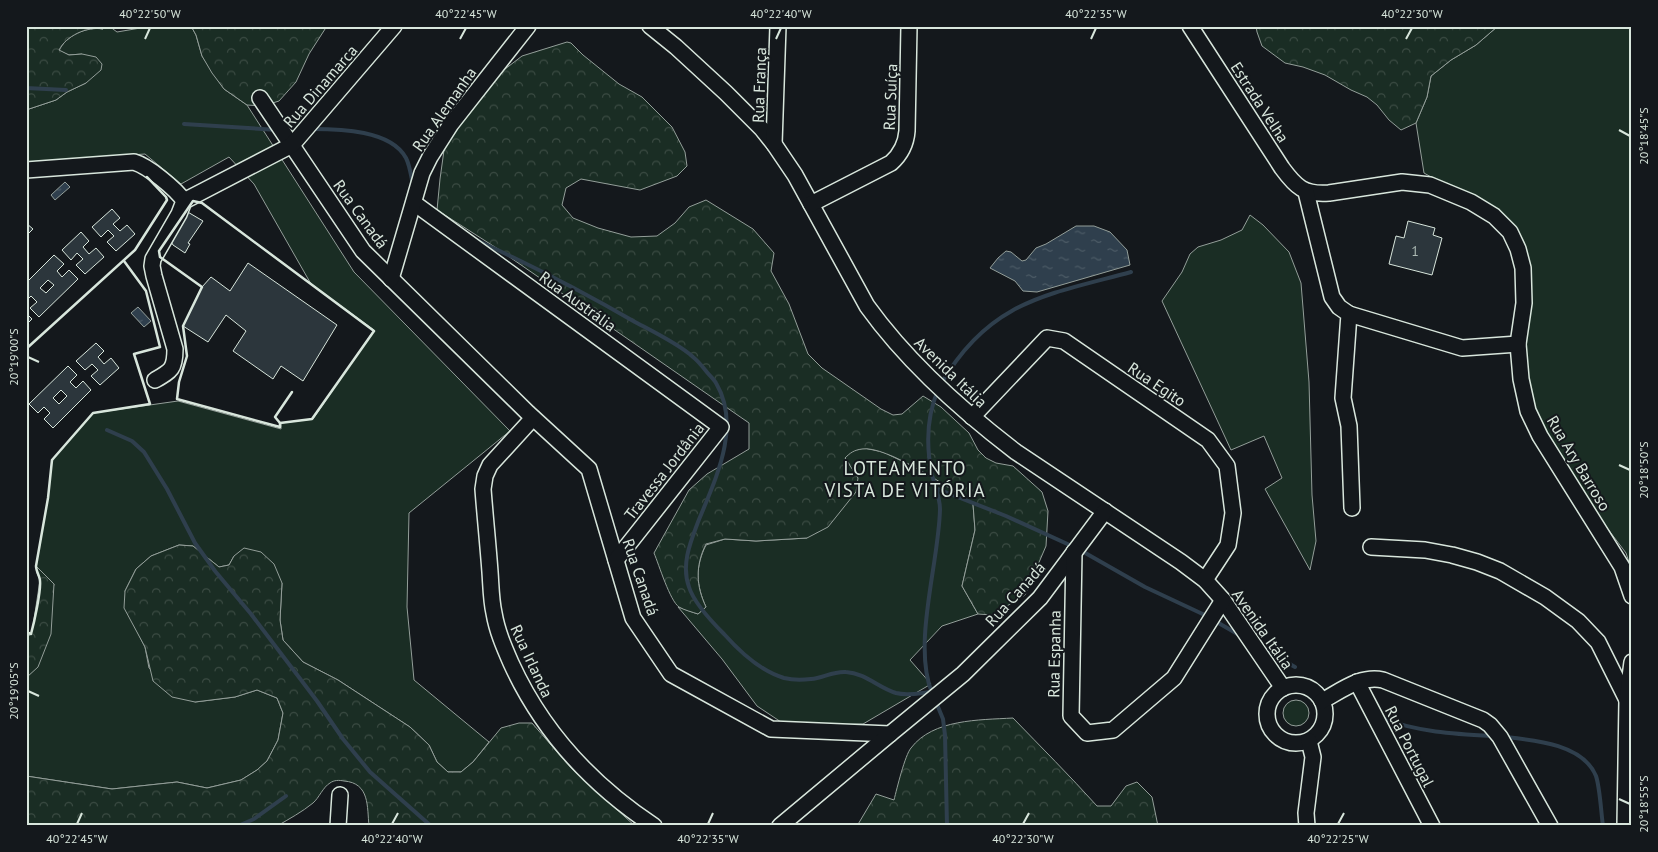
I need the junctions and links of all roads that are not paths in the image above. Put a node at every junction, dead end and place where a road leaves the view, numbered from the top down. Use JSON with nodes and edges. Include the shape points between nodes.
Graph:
{"nodes":[{"id":1,"x":394,"y":26,"type":"edge"},
{"id":2,"x":528,"y":26,"type":"edge"},
{"id":3,"x":650,"y":26,"type":"edge"},
{"id":4,"x":778,"y":26,"type":"edge"},
{"id":5,"x":909,"y":26,"type":"edge"},
{"id":6,"x":1190,"y":26,"type":"edge"},
{"id":7,"x":260,"y":98,"type":"dead end"},
{"id":8,"x":774,"y":144,"type":"junction"},
{"id":9,"x":292,"y":145,"type":"junction"},
{"id":10,"x":26,"y":170,"type":"edge"},
{"id":11,"x":1306,"y":192,"type":"junction"},
{"id":12,"x":184,"y":201,"type":"junction"},
{"id":13,"x":414,"y":203,"type":"junction"},
{"id":14,"x":811,"y":204,"type":"junction"},
{"id":15,"x":391,"y":279,"type":"junction"},
{"id":16,"x":1349,"y":314,"type":"junction"},
{"id":17,"x":1518,"y":344,"type":"junction"},
{"id":18,"x":155,"y":380,"type":"dead end"},
{"id":19,"x":972,"y":417,"type":"junction"},
{"id":20,"x":533,"y":418,"type":"junction"},
{"id":21,"x":721,"y":427,"type":"joint"},
{"id":22,"x":1352,"y":508,"type":"dead end"},
{"id":23,"x":1105,"y":511,"type":"junction"},
{"id":24,"x":1372,"y":547,"type":"dead end"},
{"id":25,"x":1074,"y":552,"type":"junction"},
{"id":26,"x":616,"y":560,"type":"junction"},
{"id":27,"x":1205,"y":580,"type":"junction"},
{"id":28,"x":1632,"y":596,"type":"edge"},
{"id":29,"x":1222,"y":600,"type":"junction"},
{"id":30,"x":1632,"y":662,"type":"edge"},
{"id":31,"x":1357,"y":682,"type":"junction"},
{"id":32,"x":1283,"y":688,"type":"junction"},
{"id":33,"x":1627,"y":700,"type":"junction"},
{"id":34,"x":1322,"y":702,"type":"junction"},
{"id":35,"x":890,"y":734,"type":"junction"},
{"id":36,"x":1309,"y":741,"type":"junction"},
{"id":37,"x":340,"y":795,"type":"dead end"},
{"id":38,"x":338,"y":826,"type":"edge"},
{"id":39,"x":654,"y":826,"type":"edge"},
{"id":40,"x":780,"y":826,"type":"edge"},
{"id":41,"x":1307,"y":826,"type":"edge"},
{"id":42,"x":1432,"y":826,"type":"edge"},
{"id":43,"x":1550,"y":826,"type":"edge"},
{"id":44,"x":1625,"y":826,"type":"edge"}],
"edges":[{"from":1,"to":9,"type":"street","name":"Rua Dinamarca"},
{"from":2,"to":13,"type":"street","name":"Rua Alemanha","via":[[440,140],[422,173]]},
{"from":3,"to":8,"type":"street","name":"Avenida Itália","via":[[712,80]]},
{"from":4,"to":8,"type":"street","name":"Rua França"},
{"from":5,"to":14,"type":"street","name":"Rua Suíça","via":[[907,131],[901,152],[891,163]]},
{"from":6,"to":11,"type":"street","name":"Estrada Velha","via":[[1282,168],[1292,182]]},
{"from":7,"to":9,"type":"street","name":"Rua Canadá"},
{"from":8,"to":14,"type":"street","name":"Avenida Itália"},
{"from":9,"to":12,"type":"street"},
{"from":9,"to":15,"type":"street","name":"Rua Canadá","via":[[363,251]]},
{"from":10,"to":12,"type":"street","via":[[134,162],[144,166]]},
{"from":11,"to":16,"type":"street","via":[[1332,297]]},
{"from":11,"to":17,"type":"street","name":"Rua Ary Barroso","via":[[1329,193],[1402,182],[1430,185],[1471,202],[1494,216],[1510,232],[1523,268],[1524,303]]},
{"from":12,"to":18,"type":"street","via":[[153,259],[154,276],[175,349],[170,372]]},
{"from":13,"to":15,"type":"street","name":"Rua Alemanha"},
{"from":13,"to":21,"type":"street","name":"Rua Austrália"},
{"from":14,"to":19,"type":"street","name":"Avenida Itália","via":[[880,323],[908,356]]},
{"from":15,"to":20,"type":"street","name":"Rua Canadá"},
{"from":16,"to":17,"type":"street","via":[[1462,348]]},
{"from":16,"to":22,"type":"street","via":[[1343,398],[1349,426]]},
{"from":17,"to":28,"type":"street","name":"Rua Ary Barroso","via":[[1528,411],[1540,436],[1622,568]]},
{"from":19,"to":23,"type":"street","name":"Avenida Itália","via":[[1016,452]]},
{"from":19,"to":27,"type":"street","name":"Rua Egito","via":[[1047,338],[1064,341],[1208,440],[1227,466],[1233,512],[1228,545]]},
{"from":20,"to":26,"type":"street","name":"Rua Canadá","via":[[589,469]]},
{"from":20,"to":39,"type":"street","name":"Rua Irlanda","via":[[490,465],[483,489],[494,613],[501,640],[530,700],[554,736],[598,782]]},
{"from":21,"to":26,"type":"street","name":"Travessa Jordânia"},
{"from":23,"to":25,"type":"street","name":"Rua Canadá"},
{"from":23,"to":27,"type":"street","name":"Avenida Itália"},
{"from":24,"to":33,"type":"street","via":[[1425,550],[1460,557],[1500,571],[1538,593],[1578,621],[1598,642]]},
{"from":25,"to":29,"type":"street","name":"Rua Espanha","via":[[1070,716],[1086,732],[1113,730],[1174,678]]},
{"from":25,"to":35,"type":"street","name":"Rua Canadá","via":[[1040,598],[963,674]]},
{"from":26,"to":35,"type":"street","name":"Rua Canadá","via":[[633,618],[671,674],[771,729]]},
{"from":27,"to":29,"type":"street","name":"Avenida Itália"},
{"from":29,"to":32,"type":"street","name":"Avenida Itália"},
{"from":30,"to":33,"type":"street"},
{"from":31,"to":34,"type":"street"},
{"from":31,"to":42,"type":"street","name":"Rua Portugal"},
{"from":31,"to":43,"type":"street","via":[[1374,678],[1382,680],[1490,725]]},
{"from":32,"to":34,"type":"street","via":[[1306,687]]},
{"from":32,"to":36,"type":"street","via":[[1276,692],[1268,705],[1270,727],[1286,742]]},
{"from":33,"to":44,"type":"street"},
{"from":34,"to":36,"type":"street","via":[[1324,724]]},
{"from":35,"to":40,"type":"street"},
{"from":36,"to":41,"type":"street","via":[[1313,757]]},
{"from":37,"to":38,"type":"street"}]}
